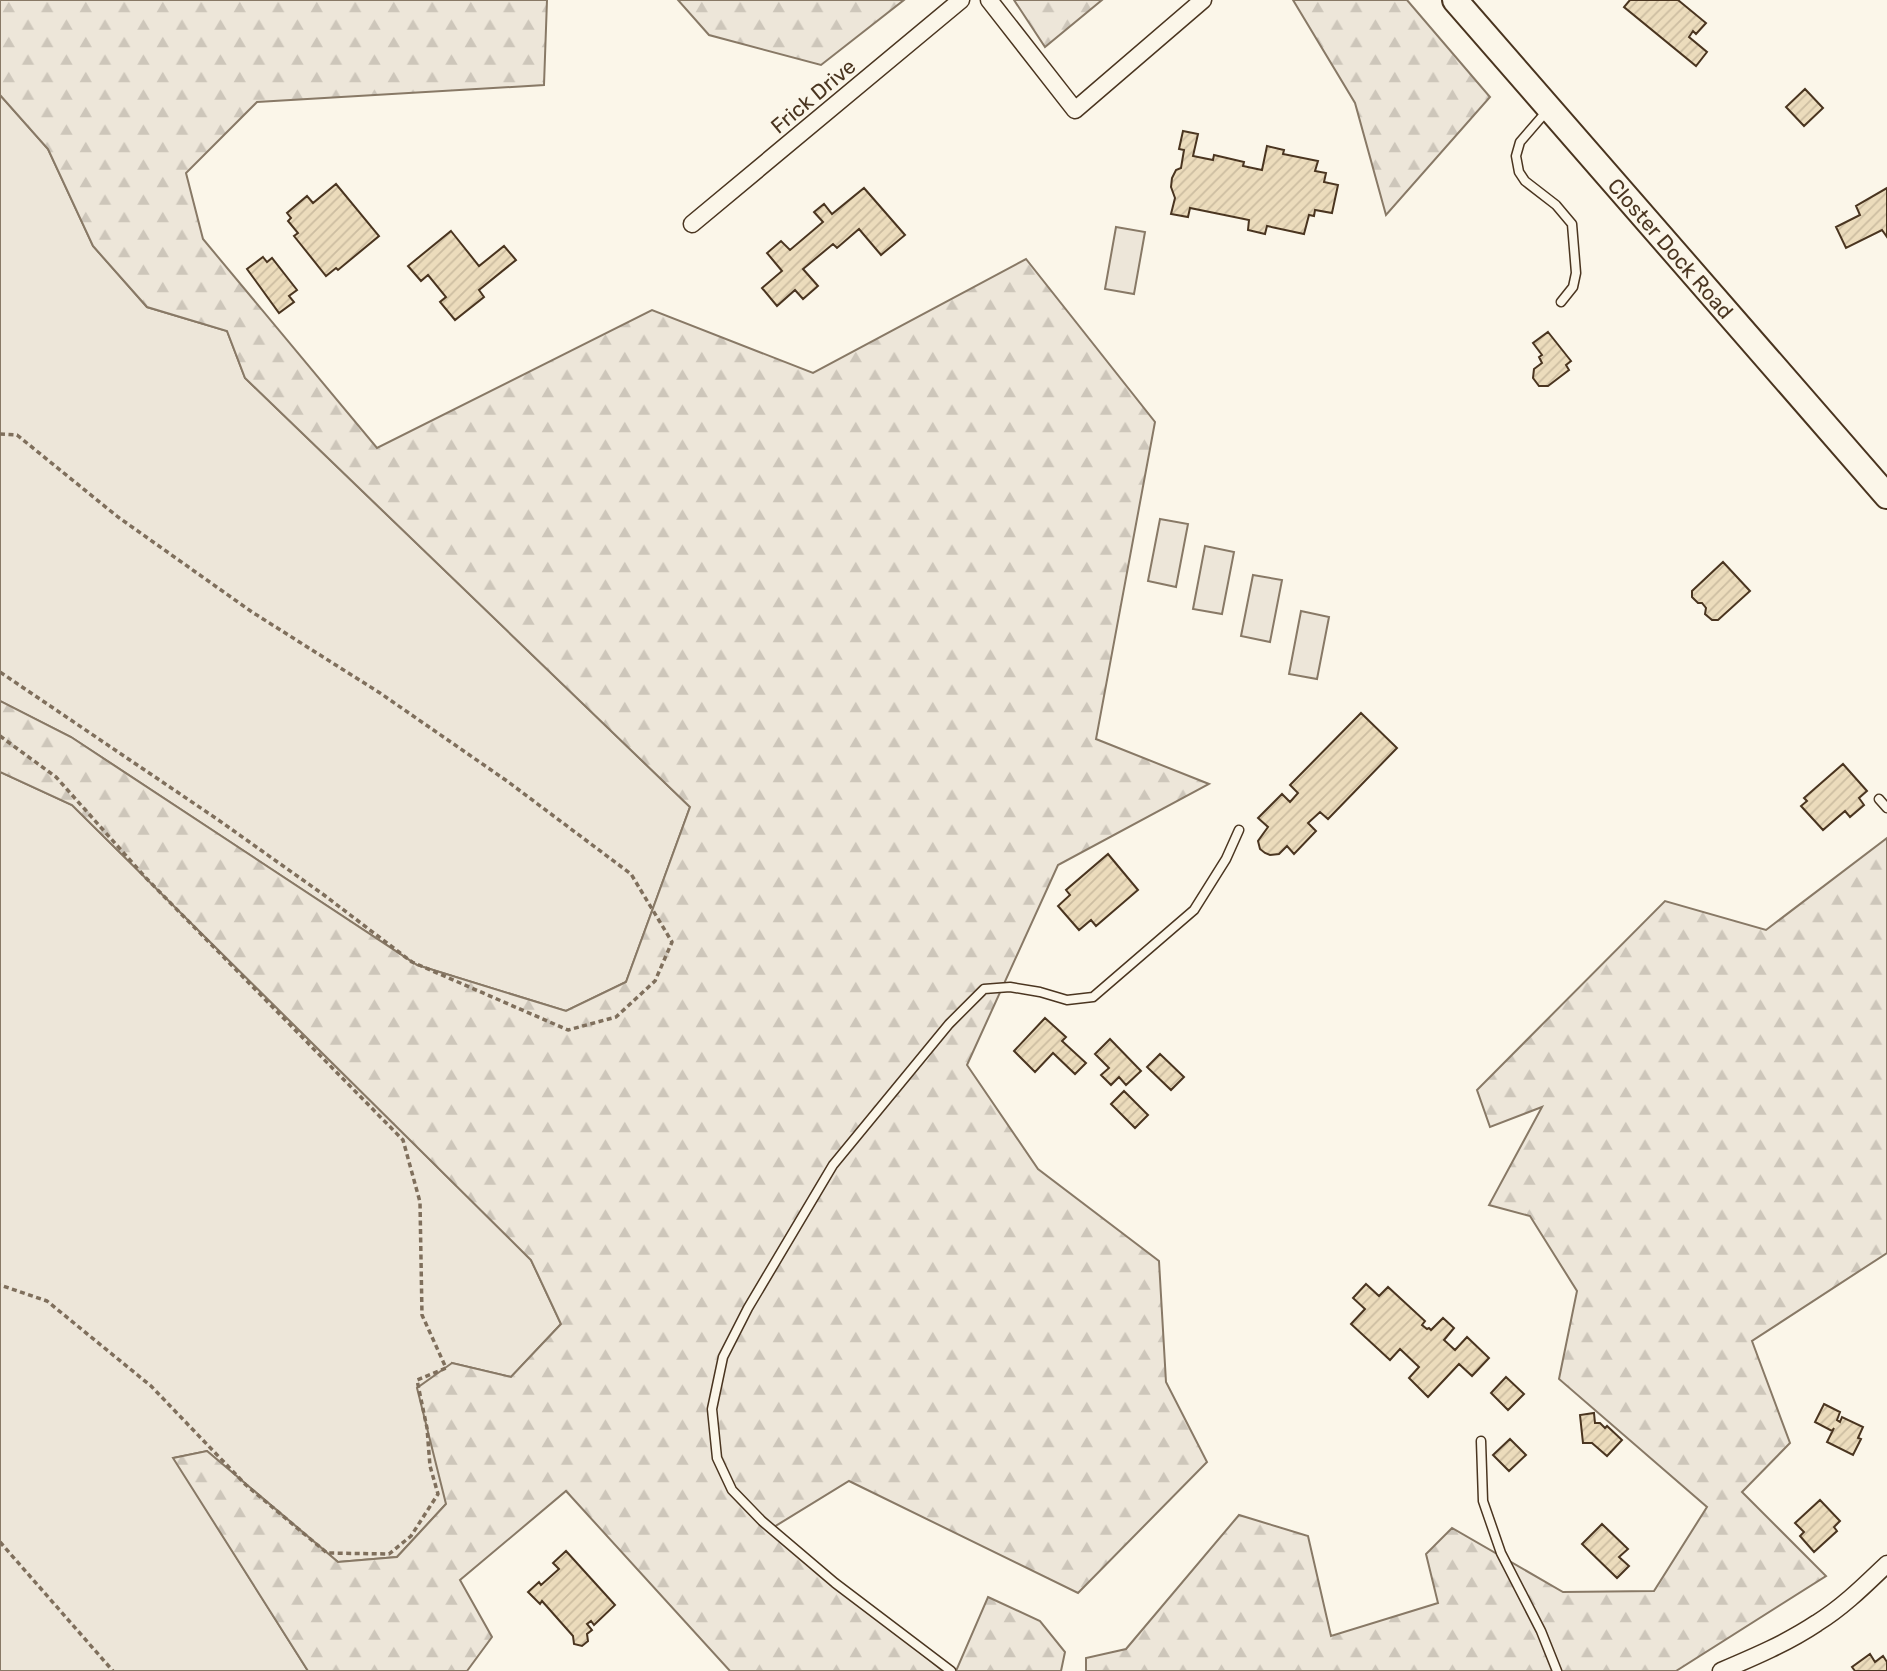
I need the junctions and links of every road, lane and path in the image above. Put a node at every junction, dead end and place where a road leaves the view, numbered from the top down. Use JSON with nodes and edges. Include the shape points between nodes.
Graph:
{"nodes":[{"id":1,"x":961,"y":0,"type":"edge"},
{"id":2,"x":989,"y":0,"type":"edge"},
{"id":3,"x":1203,"y":0,"type":"edge"},
{"id":4,"x":1455,"y":0,"type":"edge"},
{"id":5,"x":1548,"y":109,"type":"junction"},
{"id":6,"x":692,"y":224,"type":"dead end"},
{"id":7,"x":1561,"y":302,"type":"dead end"},
{"id":8,"x":0,"y":434,"type":"edge"},
{"id":9,"x":1887,"y":496,"type":"edge"},
{"id":10,"x":0,"y":672,"type":"edge"},
{"id":11,"x":0,"y":736,"type":"edge"},
{"id":12,"x":1879,"y":799,"type":"dead end"},
{"id":13,"x":1887,"y":808,"type":"edge"},
{"id":14,"x":1239,"y":830,"type":"dead end"},
{"id":15,"x":0,"y":1285,"type":"edge"},
{"id":16,"x":1481,"y":1441,"type":"dead end"},
{"id":17,"x":0,"y":1542,"type":"edge"},
{"id":18,"x":1887,"y":1564,"type":"edge"},
{"id":19,"x":113,"y":1671,"type":"edge"},
{"id":20,"x":951,"y":1671,"type":"edge"},
{"id":21,"x":1557,"y":1671,"type":"edge"},
{"id":22,"x":1721,"y":1671,"type":"edge"}],
"edges":[{"from":1,"to":6,"type":"street","name":"Frick Drive"},
{"from":2,"to":3,"type":"street","via":[[1075,110]]},
{"from":4,"to":5,"type":"main road","name":"Closter Dock Road"},
{"from":5,"to":7,"type":"lane","via":[[1520,142],[1516,156],[1525,181],[1556,205],[1572,225],[1576,272],[1573,287]]},
{"from":5,"to":9,"type":"main road","name":"Closter Dock Road"},
{"from":8,"to":10,"type":"path","via":[[16,435],[118,517],[253,612],[380,692],[631,874],[672,942],[655,981],[616,1017],[568,1030],[412,962],[217,819]]},
{"from":11,"to":15,"type":"path","via":[[56,777],[146,878],[403,1140],[420,1202],[422,1315],[446,1368],[417,1380],[438,1494],[411,1536],[389,1554],[327,1553],[246,1485],[151,1386],[47,1301]]},
{"from":12,"to":13,"type":"lane"},
{"from":14,"to":20,"type":"lane","via":[[1194,910],[1093,997],[1067,1000],[1010,987],[984,989],[949,1024],[833,1165],[723,1357],[712,1409],[717,1458],[732,1490],[835,1583]]},
{"from":16,"to":21,"type":"lane","via":[[1483,1501],[1501,1553]]},
{"from":17,"to":19,"type":"path"},
{"from":18,"to":22,"type":"street","via":[[1819,1623]]}]}
